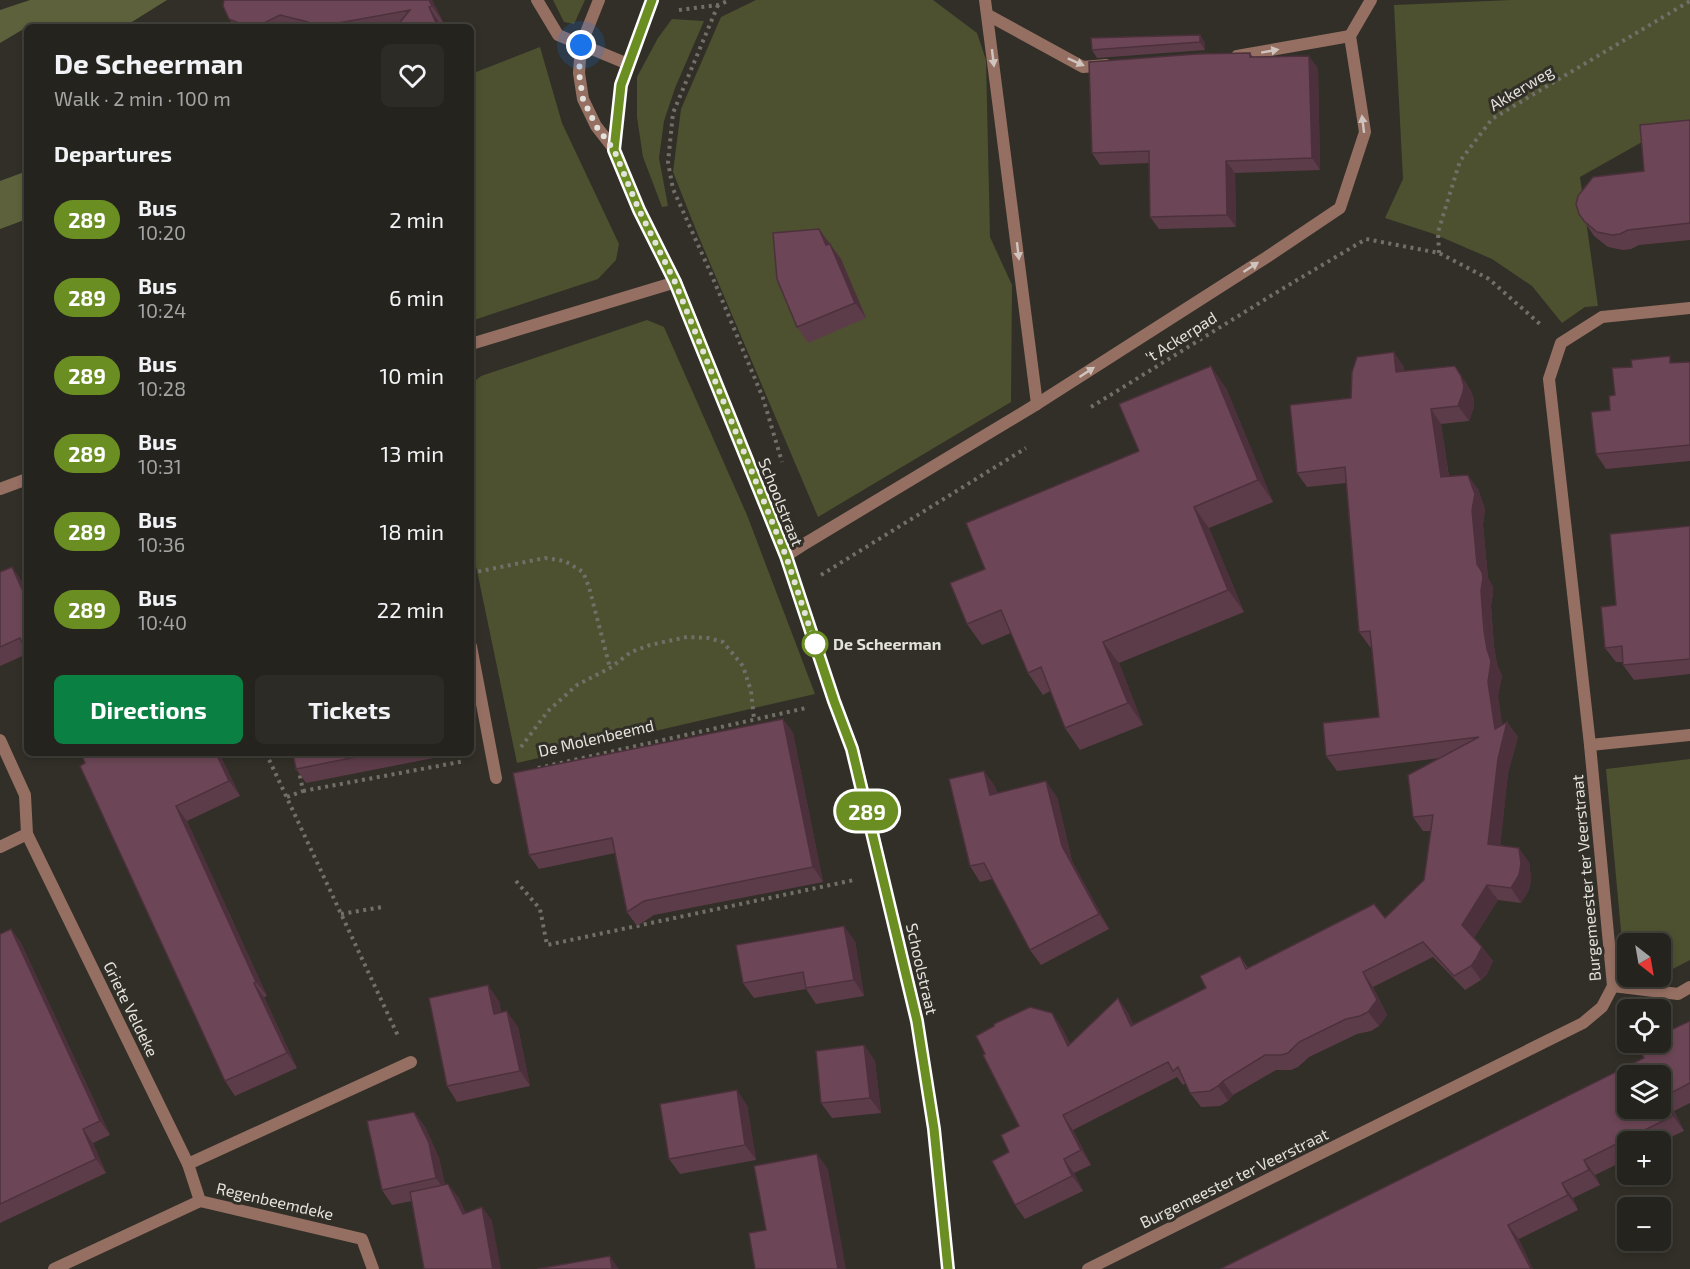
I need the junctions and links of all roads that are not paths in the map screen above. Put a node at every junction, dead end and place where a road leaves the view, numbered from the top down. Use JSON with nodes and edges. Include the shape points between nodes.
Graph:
{"nodes":[{"id":1,"x":537,"y":0,"type":"edge"},
{"id":2,"x":599,"y":0,"type":"edge"},
{"id":3,"x":651,"y":0,"type":"edge"},
{"id":4,"x":985,"y":0,"type":"edge"},
{"id":5,"x":1371,"y":0,"type":"edge"},
{"id":6,"x":988,"y":15,"type":"junction"},
{"id":7,"x":1350,"y":36,"type":"junction"},
{"id":8,"x":581,"y":45,"type":"junction"},
{"id":9,"x":1223,"y":57,"type":"edge"},
{"id":10,"x":628,"y":64,"type":"junction"},
{"id":11,"x":1118,"y":64,"type":"edge"},
{"id":12,"x":614,"y":150,"type":"junction"},
{"id":13,"x":675,"y":282,"type":"junction"},
{"id":14,"x":1690,"y":308,"type":"edge"},
{"id":15,"x":474,"y":343,"type":"edge"},
{"id":16,"x":1037,"y":404,"type":"junction"},
{"id":17,"x":24,"y":480,"type":"edge"},
{"id":18,"x":0,"y":489,"type":"edge"},
{"id":19,"x":786,"y":556,"type":"junction"},
{"id":20,"x":474,"y":662,"type":"edge"},
{"id":21,"x":1690,"y":735,"type":"edge"},
{"id":22,"x":0,"y":740,"type":"edge"},
{"id":23,"x":1590,"y":745,"type":"junction"},
{"id":24,"x":496,"y":778,"type":"road end"},
{"id":25,"x":27,"y":834,"type":"junction"},
{"id":26,"x":0,"y":847,"type":"edge"},
{"id":27,"x":1613,"y":986,"type":"junction"},
{"id":28,"x":1690,"y":987,"type":"edge"},
{"id":29,"x":411,"y":1062,"type":"road end"},
{"id":30,"x":188,"y":1164,"type":"junction"},
{"id":31,"x":200,"y":1201,"type":"junction"},
{"id":32,"x":54,"y":1269,"type":"edge"},
{"id":33,"x":373,"y":1269,"type":"edge"},
{"id":34,"x":948,"y":1269,"type":"edge"},
{"id":35,"x":1088,"y":1269,"type":"edge"}],
"edges":[{"from":1,"to":8,"type":"street","via":[[558,35]]},
{"from":2,"to":8,"type":"street","name":"Schoolstraat"},
{"from":3,"to":10,"type":"street","name":"Schoolstraat"},
{"from":4,"to":6,"type":"street"},
{"from":5,"to":7,"type":"street"},
{"from":6,"to":11,"type":"street","one_way":true,"via":[[1083,67]]},
{"from":6,"to":16,"type":"street","one_way":true},
{"from":9,"to":7,"type":"street","one_way":true},
{"from":16,"to":7,"type":"street","one_way":true,"via":[[1340,208],[1365,132]]},
{"from":8,"to":10,"type":"street"},
{"from":8,"to":12,"type":"street","name":"Schoolstraat","via":[[579,73],[583,99]]},
{"from":10,"to":12,"type":"street","name":"Schoolstraat","via":[[621,85]]},
{"from":12,"to":13,"type":"street","name":"Schoolstraat"},
{"from":13,"to":15,"type":"street"},
{"from":13,"to":19,"type":"street","name":"Schoolstraat"},
{"from":14,"to":23,"type":"street","name":"Burgemeester ter Veerstraat","via":[[1602,316],[1561,343],[1549,379]]},
{"from":16,"to":19,"type":"street"},
{"from":17,"to":18,"type":"street"},
{"from":19,"to":34,"type":"street","name":"Schoolstraat","via":[[852,749],[917,1021],[934,1129]]},
{"from":20,"to":24,"type":"street"},
{"from":21,"to":23,"type":"street"},
{"from":22,"to":25,"type":"street","name":"Griete Veldeke","via":[[25,795]]},
{"from":23,"to":27,"type":"street","name":"Burgemeester ter Veerstraat"},
{"from":25,"to":26,"type":"street"},
{"from":25,"to":30,"type":"street","name":"Griete Veldeke"},
{"from":27,"to":28,"type":"street","via":[[1678,994]]},
{"from":27,"to":35,"type":"street","name":"Burgemeester ter Veerstraat","via":[[1602,1007],[1583,1023]]},
{"from":29,"to":30,"type":"street"},
{"from":30,"to":31,"type":"street","name":"Griete Veldeke"},
{"from":31,"to":32,"type":"street","name":"Regenbeemdeke"},
{"from":31,"to":33,"type":"street","name":"Regenbeemdeke","via":[[362,1239]]}]}
